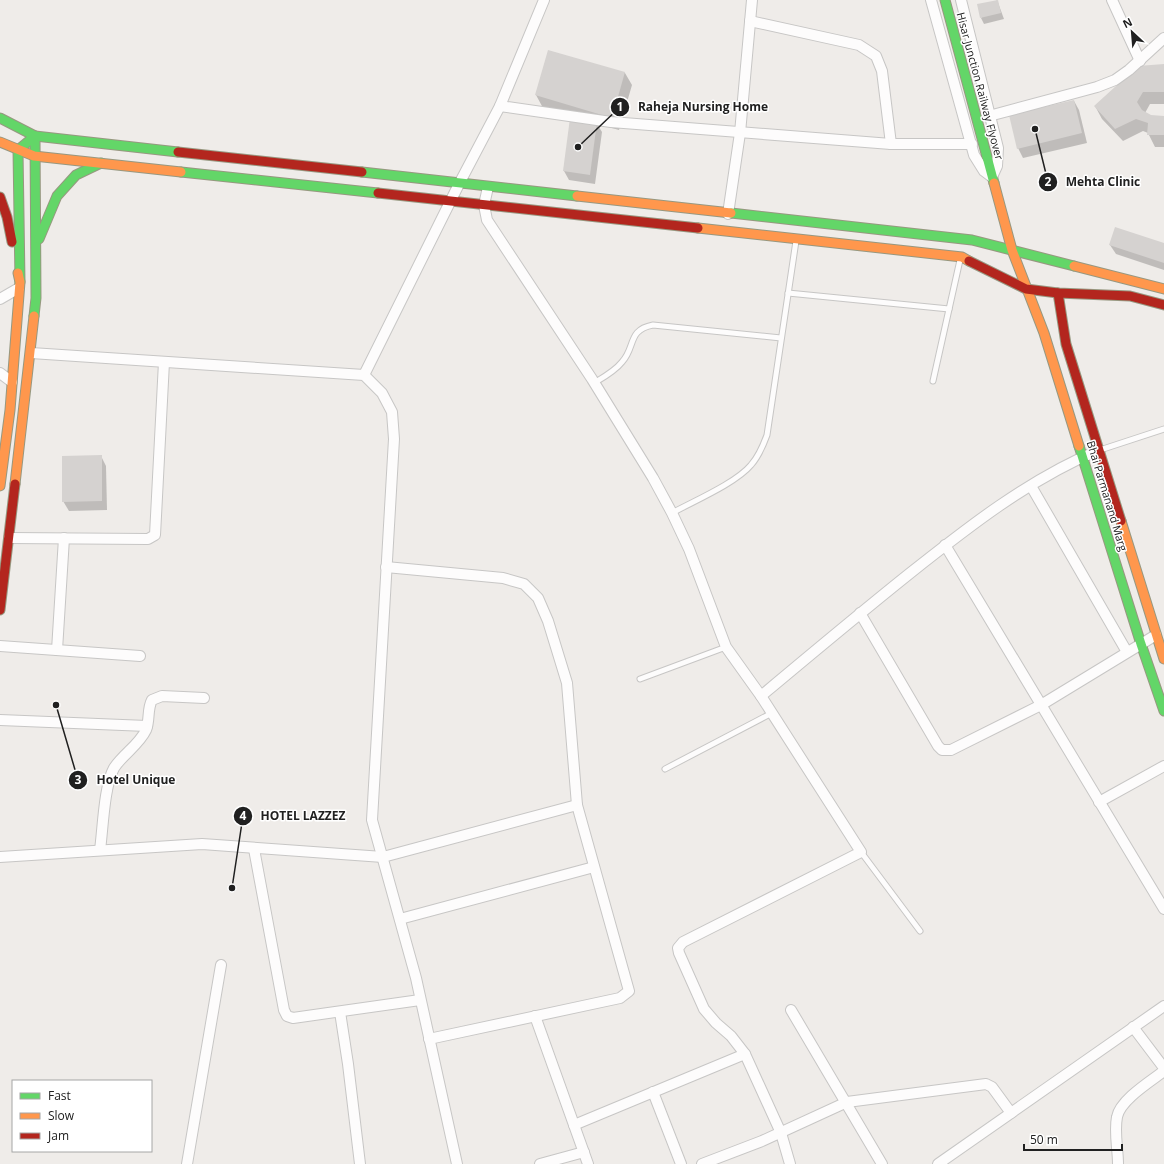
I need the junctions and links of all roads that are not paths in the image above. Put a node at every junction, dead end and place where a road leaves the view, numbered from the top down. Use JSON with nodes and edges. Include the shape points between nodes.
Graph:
{"nodes":[{"id":1,"x":544,"y":0,"type":"edge"},
{"id":2,"x":752,"y":0,"type":"edge"},
{"id":3,"x":931,"y":0,"type":"edge"},
{"id":4,"x":945,"y":0,"type":"edge"},
{"id":5,"x":961,"y":0,"type":"edge"},
{"id":6,"x":1112,"y":0,"type":"edge"},
{"id":7,"x":750,"y":21,"type":"junction"},
{"id":8,"x":1164,"y":38,"type":"edge"},
{"id":9,"x":1140,"y":61,"type":"junction"},
{"id":10,"x":500,"y":106,"type":"junction"},
{"id":11,"x":989,"y":116,"type":"junction"},
{"id":12,"x":0,"y":118,"type":"edge"},
{"id":13,"x":740,"y":133,"type":"junction"},
{"id":14,"x":35,"y":136,"type":"junction"},
{"id":15,"x":0,"y":142,"type":"edge"},
{"id":16,"x":891,"y":144,"type":"junction"},
{"id":17,"x":972,"y":144,"type":"junction"},
{"id":18,"x":18,"y":150,"type":"junction"},
{"id":19,"x":34,"y":156,"type":"junction"},
{"id":20,"x":101,"y":163,"type":"junction"},
{"id":21,"x":992,"y":177,"type":"junction"},
{"id":22,"x":459,"y":184,"type":"junction"},
{"id":23,"x":488,"y":187,"type":"junction"},
{"id":24,"x":0,"y":197,"type":"edge"},
{"id":25,"x":450,"y":201,"type":"junction"},
{"id":26,"x":484,"y":206,"type":"junction"},
{"id":27,"x":728,"y":214,"type":"junction"},
{"id":28,"x":796,"y":238,"type":"junction"},
{"id":29,"x":35,"y":250,"type":"junction"},
{"id":30,"x":1012,"y":250,"type":"junction"},
{"id":31,"x":961,"y":257,"type":"junction"},
{"id":32,"x":20,"y":285,"type":"junction"},
{"id":33,"x":1026,"y":289,"type":"junction"},
{"id":34,"x":1164,"y":289,"type":"edge"},
{"id":35,"x":788,"y":293,"type":"junction"},
{"id":36,"x":1058,"y":293,"type":"junction"},
{"id":37,"x":0,"y":298,"type":"edge"},
{"id":38,"x":1164,"y":305,"type":"edge"},
{"id":39,"x":949,"y":309,"type":"junction"},
{"id":40,"x":781,"y":338,"type":"junction"},
{"id":41,"x":31,"y":353,"type":"junction"},
{"id":42,"x":164,"y":362,"type":"junction"},
{"id":43,"x":0,"y":373,"type":"edge"},
{"id":44,"x":364,"y":375,"type":"junction"},
{"id":45,"x":933,"y":381,"type":"dead end"},
{"id":46,"x":12,"y":382,"type":"junction"},
{"id":47,"x":594,"y":383,"type":"junction"},
{"id":48,"x":1164,"y":429,"type":"edge"},
{"id":49,"x":1099,"y":450,"type":"junction"},
{"id":50,"x":1082,"y":457,"type":"junction"},
{"id":51,"x":0,"y":486,"type":"edge"},
{"id":52,"x":1031,"y":486,"type":"junction"},
{"id":53,"x":672,"y":513,"type":"junction"},
{"id":54,"x":9,"y":538,"type":"junction"},
{"id":55,"x":64,"y":538,"type":"junction"},
{"id":56,"x":945,"y":545,"type":"junction"},
{"id":57,"x":386,"y":567,"type":"junction"},
{"id":58,"x":0,"y":610,"type":"edge"},
{"id":59,"x":860,"y":613,"type":"junction"},
{"id":60,"x":1156,"y":634,"type":"junction"},
{"id":61,"x":1141,"y":644,"type":"junction"},
{"id":62,"x":0,"y":646,"type":"edge"},
{"id":63,"x":726,"y":647,"type":"junction"},
{"id":64,"x":57,"y":650,"type":"junction"},
{"id":65,"x":1127,"y":652,"type":"junction"},
{"id":66,"x":140,"y":656,"type":"dead end"},
{"id":67,"x":1164,"y":659,"type":"edge"},
{"id":68,"x":640,"y":679,"type":"dead end"},
{"id":69,"x":761,"y":696,"type":"junction"},
{"id":70,"x":204,"y":698,"type":"dead end"},
{"id":71,"x":1041,"y":705,"type":"junction"},
{"id":72,"x":1164,"y":711,"type":"edge"},
{"id":73,"x":772,"y":713,"type":"junction"},
{"id":74,"x":0,"y":720,"type":"edge"},
{"id":75,"x":147,"y":726,"type":"junction"},
{"id":76,"x":1164,"y":766,"type":"edge"},
{"id":77,"x":665,"y":770,"type":"dead end"},
{"id":78,"x":1100,"y":802,"type":"junction"},
{"id":79,"x":577,"y":805,"type":"junction"},
{"id":80,"x":254,"y":849,"type":"junction"},
{"id":81,"x":100,"y":850,"type":"junction"},
{"id":82,"x":861,"y":852,"type":"junction"},
{"id":83,"x":0,"y":856,"type":"edge"},
{"id":84,"x":383,"y":857,"type":"junction"},
{"id":85,"x":594,"y":867,"type":"junction"},
{"id":86,"x":1164,"y":909,"type":"edge"},
{"id":87,"x":400,"y":919,"type":"junction"},
{"id":88,"x":920,"y":931,"type":"dead end"},
{"id":89,"x":221,"y":965,"type":"dead end"},
{"id":90,"x":420,"y":1000,"type":"junction"},
{"id":91,"x":1164,"y":1006,"type":"edge"},
{"id":92,"x":791,"y":1010,"type":"dead end"},
{"id":93,"x":340,"y":1012,"type":"junction"},
{"id":94,"x":535,"y":1016,"type":"junction"},
{"id":95,"x":1133,"y":1027,"type":"junction"},
{"id":96,"x":429,"y":1039,"type":"junction"},
{"id":97,"x":745,"y":1054,"type":"junction"},
{"id":98,"x":1164,"y":1070,"type":"edge"},
{"id":99,"x":653,"y":1092,"type":"junction"},
{"id":100,"x":847,"y":1102,"type":"junction"},
{"id":101,"x":1011,"y":1113,"type":"junction"},
{"id":102,"x":574,"y":1125,"type":"junction"},
{"id":103,"x":781,"y":1133,"type":"junction"},
{"id":104,"x":584,"y":1152,"type":"junction"},
{"id":105,"x":187,"y":1164,"type":"edge"},
{"id":106,"x":360,"y":1164,"type":"edge"},
{"id":107,"x":457,"y":1164,"type":"edge"},
{"id":108,"x":540,"y":1164,"type":"edge"},
{"id":109,"x":588,"y":1164,"type":"edge"},
{"id":110,"x":681,"y":1164,"type":"edge"},
{"id":111,"x":702,"y":1164,"type":"edge"},
{"id":112,"x":790,"y":1164,"type":"edge"},
{"id":113,"x":882,"y":1164,"type":"edge"},
{"id":114,"x":938,"y":1164,"type":"edge"},
{"id":115,"x":1118,"y":1164,"type":"edge"}],
"edges":[{"from":1,"to":10,"type":"street"},
{"from":2,"to":7,"type":"street"},
{"from":3,"to":17,"type":"street"},
{"from":4,"to":21,"type":"main road","name":"Hisar Junction Railway Flyover"},
{"from":5,"to":11,"type":"street"},
{"from":6,"to":9,"type":"street"},
{"from":7,"to":13,"type":"street"},
{"from":7,"to":16,"type":"street","via":[[859,45],[876,56],[882,71]]},
{"from":8,"to":9,"type":"street"},
{"from":9,"to":11,"type":"street","via":[[1115,80],[1097,87]]},
{"from":10,"to":13,"type":"street","via":[[611,122]]},
{"from":10,"to":22,"type":"street"},
{"from":11,"to":21,"type":"street","via":[[998,153],[997,166]]},
{"from":12,"to":14,"type":"main road"},
{"from":13,"to":16,"type":"street"},
{"from":13,"to":27,"type":"street"},
{"from":14,"to":18,"type":"main road"},
{"from":14,"to":19,"type":"main road"},
{"from":14,"to":22,"type":"main road"},
{"from":15,"to":18,"type":"main road"},
{"from":16,"to":17,"type":"street"},
{"from":17,"to":21,"type":"street","via":[[979,164]]},
{"from":18,"to":19,"type":"main road"},
{"from":18,"to":32,"type":"main road"},
{"from":19,"to":20,"type":"main road"},
{"from":19,"to":29,"type":"main road"},
{"from":20,"to":25,"type":"main road"},
{"from":20,"to":29,"type":"main road","via":[[76,175],[57,196]]},
{"from":21,"to":30,"type":"main road","name":"Hisar Junction Railway Flyover"},
{"from":22,"to":23,"type":"main road"},
{"from":22,"to":25,"type":"street"},
{"from":23,"to":26,"type":"street"},
{"from":23,"to":27,"type":"main road"},
{"from":24,"to":32,"type":"main road","via":[[7,216]]},
{"from":25,"to":26,"type":"main road"},
{"from":25,"to":44,"type":"street"},
{"from":26,"to":28,"type":"main road"},
{"from":26,"to":47,"type":"street","via":[[487,220],[501,243]]},
{"from":27,"to":30,"type":"main road","via":[[972,240]]},
{"from":28,"to":31,"type":"main road"},
{"from":28,"to":35,"type":"lane"},
{"from":29,"to":41,"type":"main road","via":[[36,298]]},
{"from":30,"to":33,"type":"main road","name":"Bhai Parmanand Marg"},
{"from":30,"to":34,"type":"main road"},
{"from":31,"to":33,"type":"main road"},
{"from":31,"to":39,"type":"lane"},
{"from":32,"to":37,"type":"street"},
{"from":32,"to":46,"type":"main road"},
{"from":33,"to":36,"type":"main road"},
{"from":33,"to":50,"type":"main road","name":"Bhai Parmanand Marg","via":[[1044,333]]},
{"from":35,"to":39,"type":"lane"},
{"from":35,"to":40,"type":"lane"},
{"from":36,"to":38,"type":"main road","via":[[1130,296]]},
{"from":36,"to":49,"type":"main road","name":"Bhai Parmanand Marg","via":[[1066,344]]},
{"from":39,"to":45,"type":"lane"},
{"from":40,"to":47,"type":"lane","via":[[653,325],[644,327],[636,332],[624,361]]},
{"from":40,"to":53,"type":"lane","via":[[767,435],[761,451],[751,466],[732,480]]},
{"from":41,"to":42,"type":"street"},
{"from":41,"to":54,"type":"main road"},
{"from":42,"to":44,"type":"street"},
{"from":42,"to":55,"type":"street","via":[[156,535],[148,539]]},
{"from":43,"to":46,"type":"street"},
{"from":44,"to":57,"type":"street","via":[[382,393],[392,412],[394,439]]},
{"from":46,"to":51,"type":"main road"},
{"from":47,"to":53,"type":"street"},
{"from":48,"to":49,"type":"lane"},
{"from":49,"to":50,"type":"street"},
{"from":49,"to":60,"type":"main road","name":"Bhai Parmanand Marg"},
{"from":50,"to":52,"type":"street"},
{"from":50,"to":61,"type":"main road","name":"Bhai Parmanand Marg"},
{"from":52,"to":56,"type":"street"},
{"from":52,"to":65,"type":"street"},
{"from":53,"to":63,"type":"street","via":[[689,549]]},
{"from":54,"to":55,"type":"street"},
{"from":54,"to":58,"type":"main road"},
{"from":55,"to":64,"type":"street"},
{"from":56,"to":59,"type":"street"},
{"from":56,"to":71,"type":"street"},
{"from":57,"to":79,"type":"street","via":[[503,578],[524,584],[538,598],[548,621],[567,683]]},
{"from":57,"to":84,"type":"street","via":[[372,820],[374,835]]},
{"from":59,"to":69,"type":"street"},
{"from":59,"to":71,"type":"street","via":[[942,750],[951,750]]},
{"from":60,"to":61,"type":"street"},
{"from":60,"to":67,"type":"main road","name":"Bhai Parmanand Marg"},
{"from":61,"to":65,"type":"street"},
{"from":61,"to":72,"type":"main road","name":"Bhai Parmanand Marg"},
{"from":62,"to":64,"type":"street"},
{"from":63,"to":68,"type":"lane"},
{"from":63,"to":69,"type":"street"},
{"from":64,"to":66,"type":"street"},
{"from":65,"to":71,"type":"street"},
{"from":69,"to":73,"type":"street"},
{"from":70,"to":75,"type":"street","via":[[156,697],[149,705]]},
{"from":71,"to":78,"type":"street"},
{"from":73,"to":77,"type":"lane"},
{"from":73,"to":82,"type":"street"},
{"from":74,"to":75,"type":"street"},
{"from":75,"to":81,"type":"street","via":[[138,743],[114,768],[109,780]]},
{"from":76,"to":78,"type":"street"},
{"from":78,"to":86,"type":"street"},
{"from":79,"to":84,"type":"street"},
{"from":79,"to":85,"type":"street"},
{"from":80,"to":81,"type":"street","via":[[202,844]]},
{"from":80,"to":84,"type":"street"},
{"from":80,"to":93,"type":"street","via":[[285,1013],[293,1018]]},
{"from":81,"to":83,"type":"street"},
{"from":82,"to":88,"type":"lane"},
{"from":82,"to":97,"type":"street","via":[[680,944],[678,953],[704,1009]]},
{"from":84,"to":87,"type":"street"},
{"from":85,"to":87,"type":"street"},
{"from":85,"to":94,"type":"street","via":[[629,991],[620,998]]},
{"from":87,"to":90,"type":"street"},
{"from":89,"to":105,"type":"street"},
{"from":90,"to":93,"type":"street"},
{"from":90,"to":96,"type":"street"},
{"from":91,"to":95,"type":"street"},
{"from":92,"to":100,"type":"street"},
{"from":93,"to":106,"type":"street"},
{"from":94,"to":96,"type":"street"},
{"from":94,"to":102,"type":"street"},
{"from":95,"to":98,"type":"street"},
{"from":95,"to":101,"type":"street"},
{"from":96,"to":107,"type":"street"},
{"from":97,"to":99,"type":"street"},
{"from":97,"to":103,"type":"street"},
{"from":98,"to":115,"type":"street","via":[[1120,1108],[1117,1115]]},
{"from":99,"to":102,"type":"street"},
{"from":99,"to":110,"type":"street"},
{"from":100,"to":101,"type":"street","via":[[986,1084],[992,1087]]},
{"from":100,"to":103,"type":"street"},
{"from":100,"to":113,"type":"street"},
{"from":101,"to":114,"type":"street"},
{"from":102,"to":104,"type":"street"},
{"from":103,"to":111,"type":"street"},
{"from":103,"to":112,"type":"street"},
{"from":104,"to":108,"type":"street"},
{"from":104,"to":109,"type":"street"}]}
